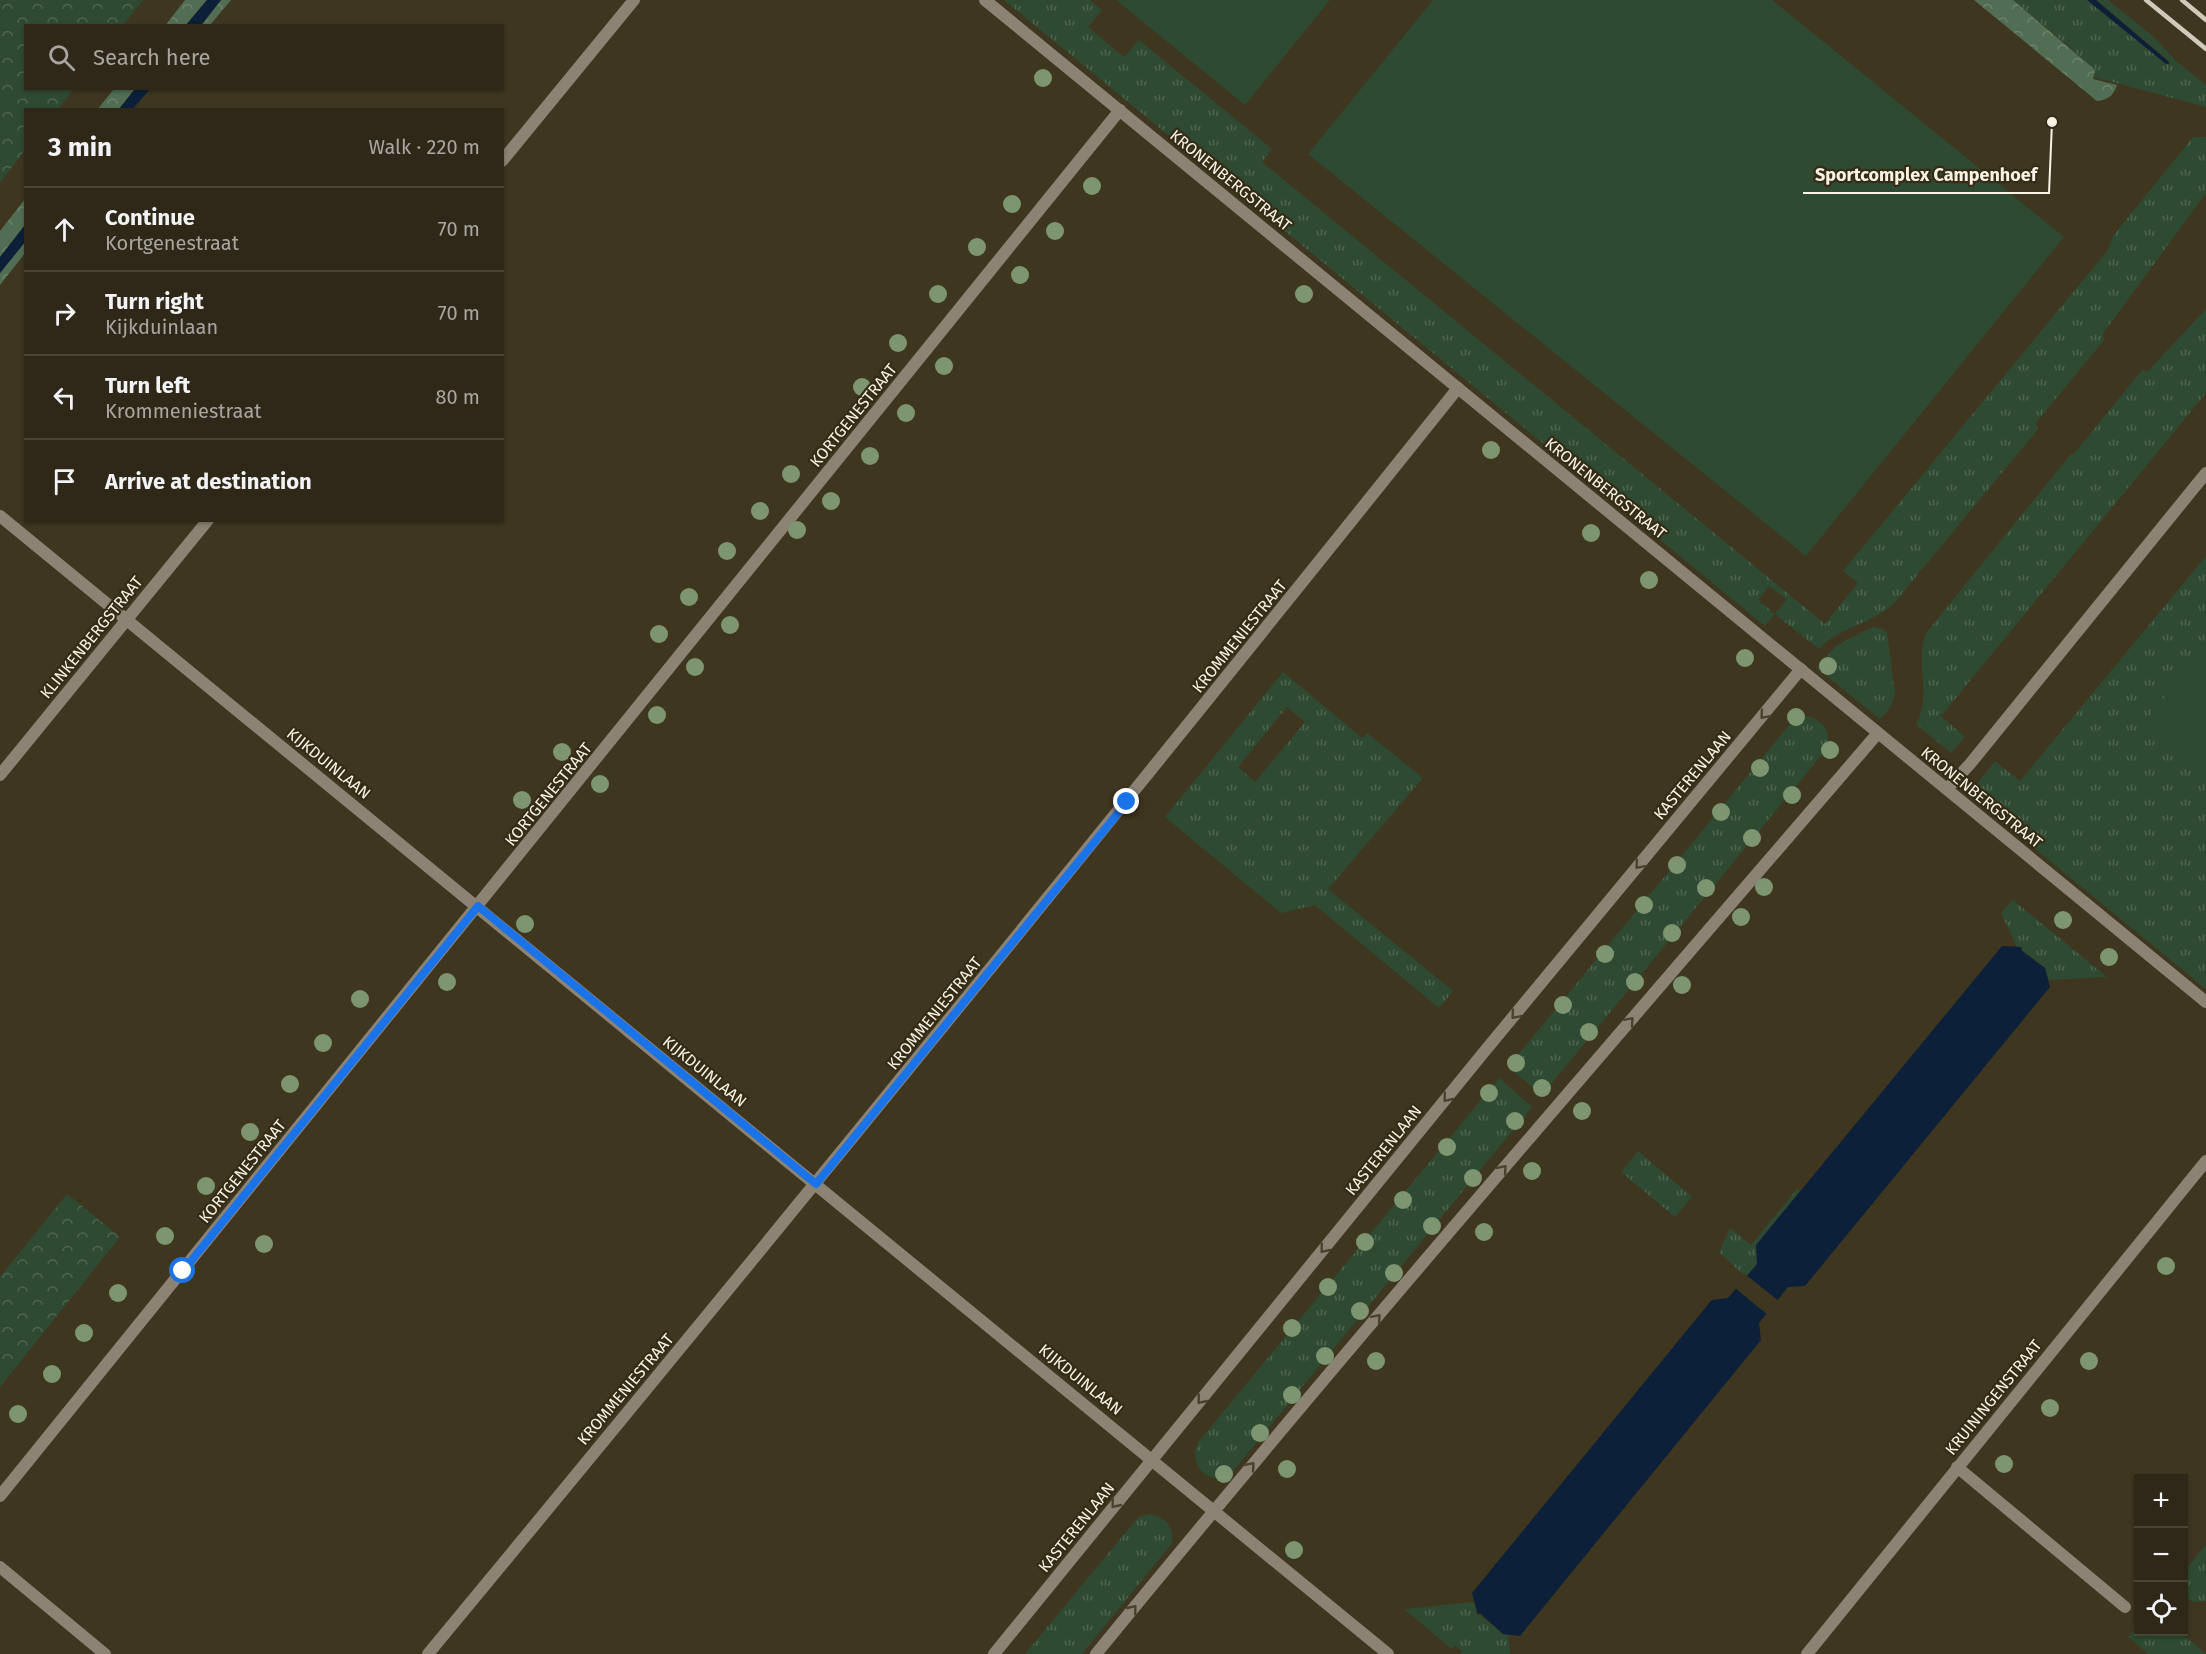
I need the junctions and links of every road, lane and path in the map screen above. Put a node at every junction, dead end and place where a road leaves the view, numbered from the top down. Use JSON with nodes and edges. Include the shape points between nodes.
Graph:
{"nodes":[{"id":1,"x":634,"y":0,"type":"edge"},
{"id":2,"x":985,"y":0,"type":"edge"},
{"id":3,"x":1120,"y":111,"type":"junction"},
{"id":4,"x":504,"y":159,"type":"edge"},
{"id":5,"x":1458,"y":388,"type":"junction"},
{"id":6,"x":2206,"y":473,"type":"edge"},
{"id":7,"x":0,"y":516,"type":"edge"},
{"id":8,"x":206,"y":522,"type":"edge"},
{"id":9,"x":127,"y":620,"type":"junction"},
{"id":10,"x":1801,"y":669,"type":"junction"},
{"id":11,"x":1878,"y":733,"type":"junction"},
{"id":12,"x":0,"y":775,"type":"edge"},
{"id":13,"x":1947,"y":789,"type":"junction"},
{"id":14,"x":478,"y":906,"type":"junction"},
{"id":15,"x":2206,"y":1002,"type":"edge"},
{"id":16,"x":2206,"y":1161,"type":"edge"},
{"id":17,"x":816,"y":1184,"type":"junction"},
{"id":18,"x":1152,"y":1459,"type":"junction"},
{"id":19,"x":1957,"y":1467,"type":"junction"},
{"id":20,"x":0,"y":1496,"type":"edge"},
{"id":21,"x":1213,"y":1511,"type":"junction"},
{"id":22,"x":0,"y":1567,"type":"edge"},
{"id":23,"x":2125,"y":1607,"type":"dead end"},
{"id":24,"x":105,"y":1654,"type":"edge"},
{"id":25,"x":428,"y":1654,"type":"edge"},
{"id":26,"x":994,"y":1654,"type":"edge"},
{"id":27,"x":1096,"y":1654,"type":"edge"},
{"id":28,"x":1388,"y":1654,"type":"edge"},
{"id":29,"x":1807,"y":1654,"type":"edge"}],
"edges":[{"from":1,"to":4,"type":"street"},
{"from":2,"to":3,"type":"street","name":"KRONENBERGSTRAAT"},
{"from":3,"to":5,"type":"street","name":"KRONENBERGSTRAAT"},
{"from":3,"to":14,"type":"street","name":"KORTGENESTRAAT"},
{"from":5,"to":10,"type":"street","name":"KRONENBERGSTRAAT"},
{"from":5,"to":17,"type":"street","name":"KROMMENIESTRAAT"},
{"from":6,"to":13,"type":"street"},
{"from":7,"to":9,"type":"street","name":"KIJKDUINLAAN"},
{"from":8,"to":9,"type":"street","name":"KLINKENBERGSTRAAT"},
{"from":9,"to":12,"type":"street","name":"KLINKENBERGSTRAAT"},
{"from":9,"to":14,"type":"street","name":"KIJKDUINLAAN"},
{"from":10,"to":11,"type":"street","name":"KRONENBERGSTRAAT"},
{"from":10,"to":18,"type":"street","name":"KASTERENLAAN","one_way":true},
{"from":11,"to":13,"type":"street","name":"KRONENBERGSTRAAT"},
{"from":21,"to":11,"type":"street","one_way":true},
{"from":13,"to":15,"type":"street","name":"KRONENBERGSTRAAT"},
{"from":14,"to":17,"type":"street","name":"KIJKDUINLAAN"},
{"from":14,"to":20,"type":"street","name":"KORTGENESTRAAT"},
{"from":16,"to":19,"type":"street","name":"KRUININGENSTRAAT"},
{"from":17,"to":18,"type":"street","name":"KIJKDUINLAAN"},
{"from":17,"to":25,"type":"street","name":"KROMMENIESTRAAT"},
{"from":18,"to":21,"type":"street","name":"KIJKDUINLAAN"},
{"from":18,"to":26,"type":"street","name":"KASTERENLAAN","one_way":true},
{"from":19,"to":23,"type":"street"},
{"from":19,"to":29,"type":"street","name":"KRUININGENSTRAAT"},
{"from":27,"to":21,"type":"street","one_way":true},
{"from":21,"to":28,"type":"street","name":"KIJKDUINLAAN"},
{"from":22,"to":24,"type":"street"}]}
